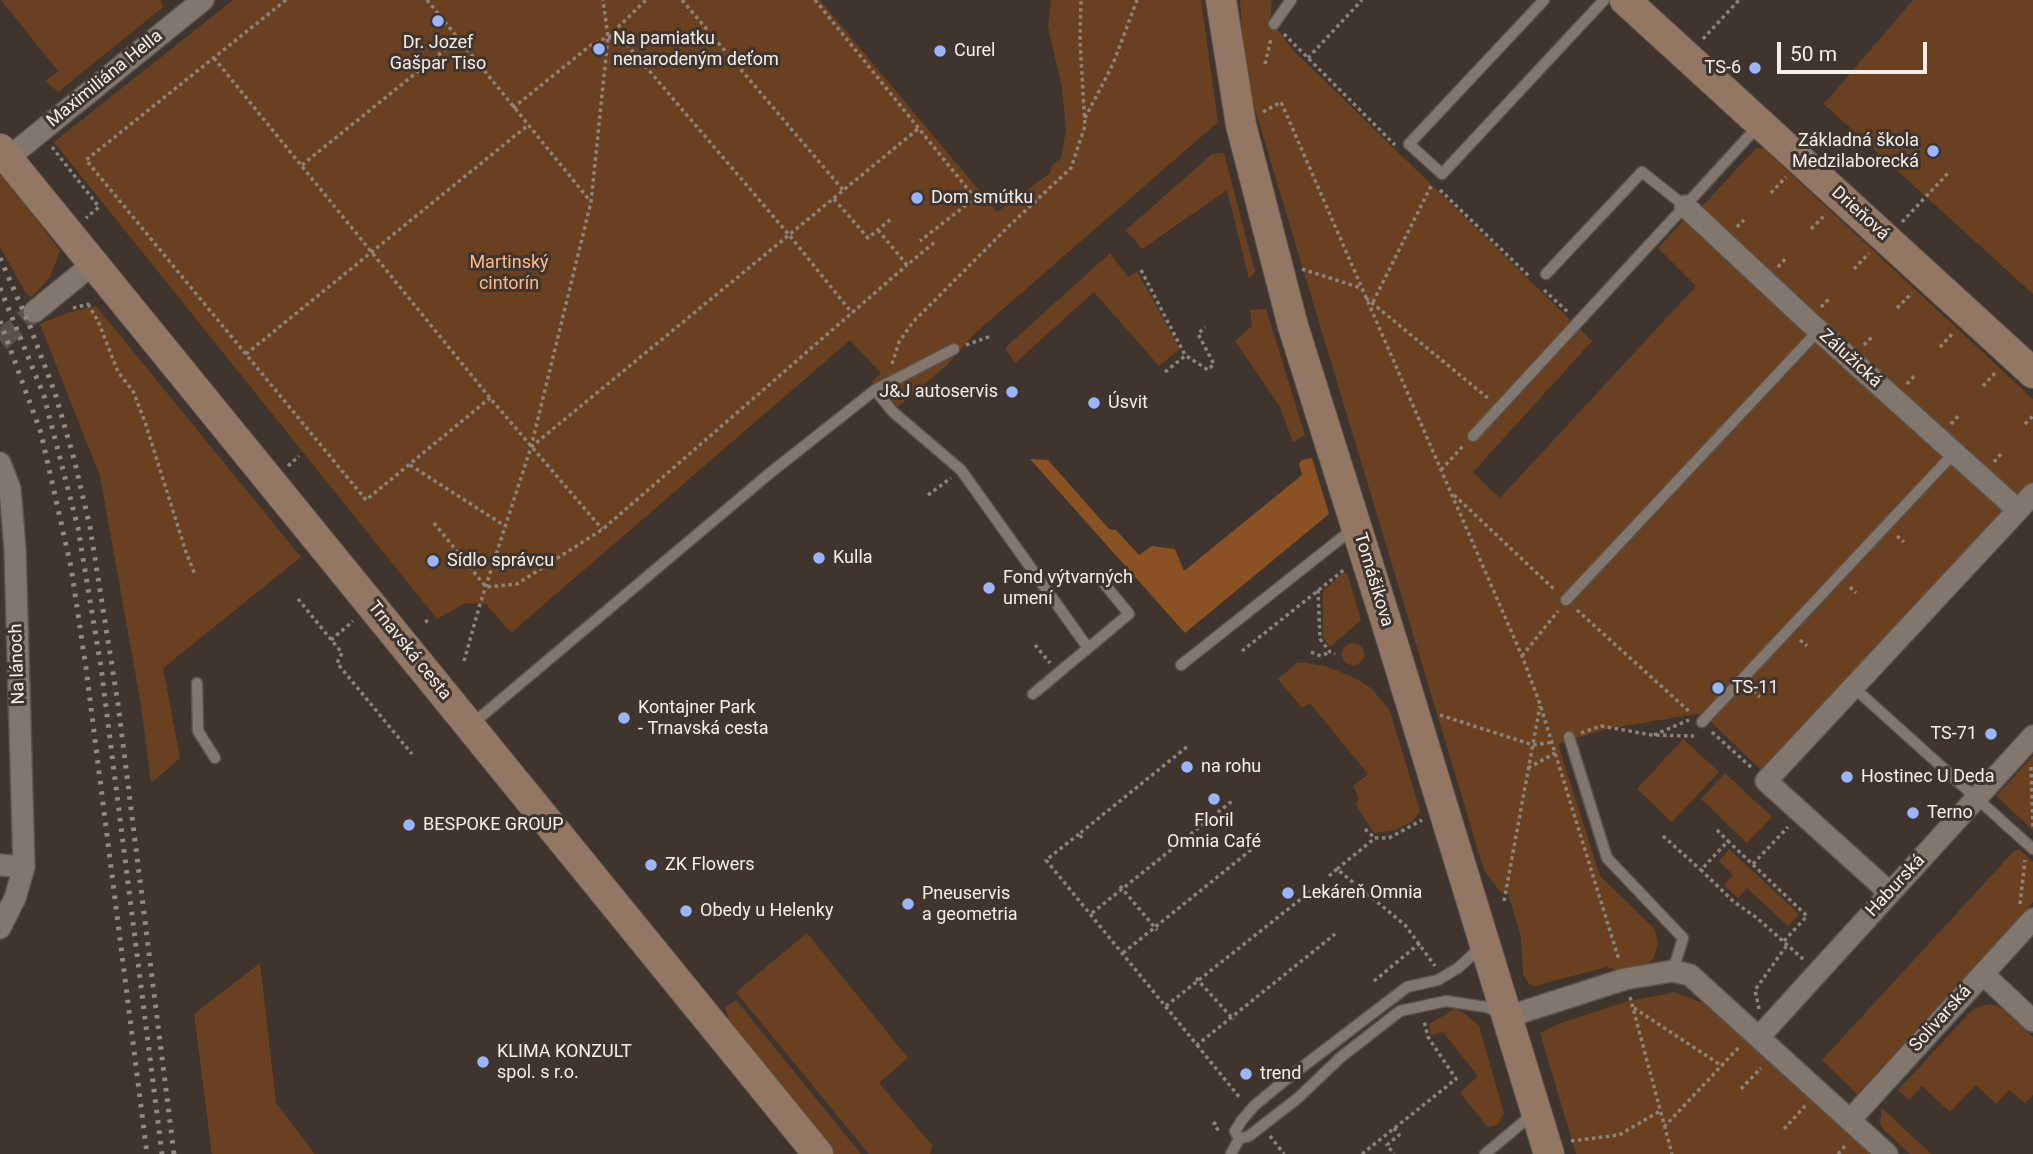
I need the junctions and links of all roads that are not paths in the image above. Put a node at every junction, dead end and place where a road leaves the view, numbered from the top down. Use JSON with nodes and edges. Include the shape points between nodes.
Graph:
{"nodes":[{"id":1,"x":1220,"y":0,"type":"edge"},
{"id":2,"x":1290,"y":0,"type":"edge"},
{"id":3,"x":1544,"y":0,"type":"edge"},
{"id":4,"x":1604,"y":0,"type":"edge"},
{"id":5,"x":1625,"y":0,"type":"edge"},
{"id":6,"x":193,"y":3,"type":"edge"},
{"id":7,"x":1274,"y":24,"type":"road end"},
{"id":8,"x":1761,"y":123,"type":"junction"},
{"id":9,"x":4,"y":153,"type":"edge"},
{"id":10,"x":1685,"y":206,"type":"junction"},
{"id":11,"x":94,"y":263,"type":"junction"},
{"id":12,"x":1546,"y":274,"type":"dead end"},
{"id":13,"x":34,"y":312,"type":"tunnel mouth"},
{"id":14,"x":1818,"y":331,"type":"junction"},
{"id":15,"x":954,"y":349,"type":"dead end"},
{"id":16,"x":2021,"y":361,"type":"edge"},
{"id":17,"x":874,"y":390,"type":"junction"},
{"id":18,"x":1473,"y":436,"type":"road end"},
{"id":19,"x":1954,"y":453,"type":"junction"},
{"id":20,"x":0,"y":463,"type":"edge"},
{"id":21,"x":2033,"y":494,"type":"edge"},
{"id":22,"x":2018,"y":510,"type":"junction"},
{"id":23,"x":1356,"y":526,"type":"junction"},
{"id":24,"x":7,"y":548,"type":"edge"},
{"id":25,"x":1098,"y":576,"type":"dead end"},
{"id":26,"x":1566,"y":600,"type":"road end"},
{"id":27,"x":1088,"y":648,"type":"junction"},
{"id":28,"x":1181,"y":665,"type":"dead end"},
{"id":29,"x":197,"y":683,"type":"dead end"},
{"id":30,"x":1852,"y":686,"type":"junction"},
{"id":31,"x":1033,"y":694,"type":"dead end"},
{"id":32,"x":1702,"y":722,"type":"road end"},
{"id":33,"x":469,"y":726,"type":"junction"},
{"id":34,"x":2033,"y":736,"type":"edge"},
{"id":35,"x":1569,"y":737,"type":"road end"},
{"id":36,"x":215,"y":758,"type":"dead end"},
{"id":37,"x":1978,"y":797,"type":"junction"},
{"id":38,"x":2030,"y":850,"type":"edge"},
{"id":39,"x":0,"y":865,"type":"edge"},
{"id":40,"x":24,"y":867,"type":"junction"},
{"id":41,"x":1890,"y":893,"type":"junction"},
{"id":42,"x":2026,"y":914,"type":"edge"},
{"id":43,"x":0,"y":928,"type":"edge"},
{"id":44,"x":1484,"y":943,"type":"junction"},
{"id":45,"x":1673,"y":971,"type":"junction"},
{"id":46,"x":1983,"y":974,"type":"junction"},
{"id":47,"x":1507,"y":1017,"type":"junction"},
{"id":48,"x":2033,"y":1021,"type":"edge"},
{"id":49,"x":1760,"y":1032,"type":"junction"},
{"id":50,"x":1536,"y":1111,"type":"junction"},
{"id":51,"x":1850,"y":1120,"type":"junction"},
{"id":52,"x":1237,"y":1135,"type":"junction"},
{"id":53,"x":1558,"y":1148,"type":"edge"},
{"id":54,"x":818,"y":1154,"type":"edge"},
{"id":55,"x":1231,"y":1154,"type":"edge"},
{"id":56,"x":1485,"y":1154,"type":"edge"},
{"id":57,"x":1887,"y":1154,"type":"edge"}],
"edges":[{"from":1,"to":23,"type":"main road","name":"Tomášikova","via":[[1244,139],[1293,326]]},
{"from":2,"to":7,"type":"lane"},
{"from":3,"to":4,"type":"lane","via":[[1409,144],[1442,174]]},
{"from":5,"to":8,"type":"main road","name":"Drieňová"},
{"from":6,"to":9,"type":"street","name":"Maximiliána Hella","via":[[40,132]]},
{"from":8,"to":10,"type":"lane"},
{"from":8,"to":16,"type":"main road","name":"Drieňová"},
{"from":9,"to":11,"type":"main road","name":"Trnavská cesta"},
{"from":10,"to":12,"type":"lane","via":[[1642,172]]},
{"from":10,"to":14,"type":"street","name":"Zálužická"},
{"from":10,"to":18,"type":"lane"},
{"from":11,"to":13,"type":"street"},
{"from":11,"to":33,"type":"main road","name":"Trnavská cesta"},
{"from":14,"to":19,"type":"street","name":"Zálužická"},
{"from":14,"to":26,"type":"lane"},
{"from":15,"to":17,"type":"lane"},
{"from":17,"to":27,"type":"lane","via":[[961,470]]},
{"from":17,"to":33,"type":"lane"},
{"from":19,"to":22,"type":"street","name":"Zálužická"},
{"from":19,"to":32,"type":"lane"},
{"from":20,"to":24,"type":"street","name":"Na lánoch","via":[[10,489]]},
{"from":21,"to":22,"type":"street"},
{"from":22,"to":30,"type":"street"},
{"from":23,"to":28,"type":"lane"},
{"from":23,"to":44,"type":"main road","name":"Tomášikova"},
{"from":24,"to":40,"type":"street","name":"Na lánoch"},
{"from":25,"to":27,"type":"lane","via":[[1129,614]]},
{"from":27,"to":31,"type":"lane"},
{"from":29,"to":36,"type":"lane","via":[[198,731]]},
{"from":30,"to":37,"type":"lane"},
{"from":30,"to":41,"type":"street","via":[[1766,781]]},
{"from":33,"to":54,"type":"main road","name":"Trnavská cesta"},
{"from":34,"to":37,"type":"street","name":"Haburská"},
{"from":35,"to":45,"type":"lane","via":[[1607,859],[1683,938]]},
{"from":37,"to":38,"type":"lane"},
{"from":37,"to":41,"type":"street","name":"Haburská"},
{"from":39,"to":40,"type":"street"},
{"from":40,"to":43,"type":"street","name":"Na lánoch"},
{"from":41,"to":49,"type":"street","name":"Haburská"},
{"from":42,"to":46,"type":"street","name":"Solivarská"},
{"from":44,"to":47,"type":"main road","name":"Tomášikova"},
{"from":44,"to":52,"type":"lane","via":[[1438,980],[1407,987],[1254,1105]]},
{"from":45,"to":47,"type":"street","via":[[1625,979]]},
{"from":45,"to":49,"type":"street","via":[[1690,975]]},
{"from":46,"to":48,"type":"street"},
{"from":46,"to":51,"type":"street","name":"Solivarská"},
{"from":47,"to":50,"type":"main road","name":"Tomášikova"},
{"from":47,"to":52,"type":"lane","via":[[1486,1007],[1446,1001],[1400,1011],[1249,1136]]},
{"from":49,"to":51,"type":"street","via":[[1776,1053]]},
{"from":50,"to":53,"type":"main road","name":"Tomášikova"},
{"from":50,"to":56,"type":"lane"},
{"from":51,"to":57,"type":"street"},
{"from":52,"to":55,"type":"lane"}]}
